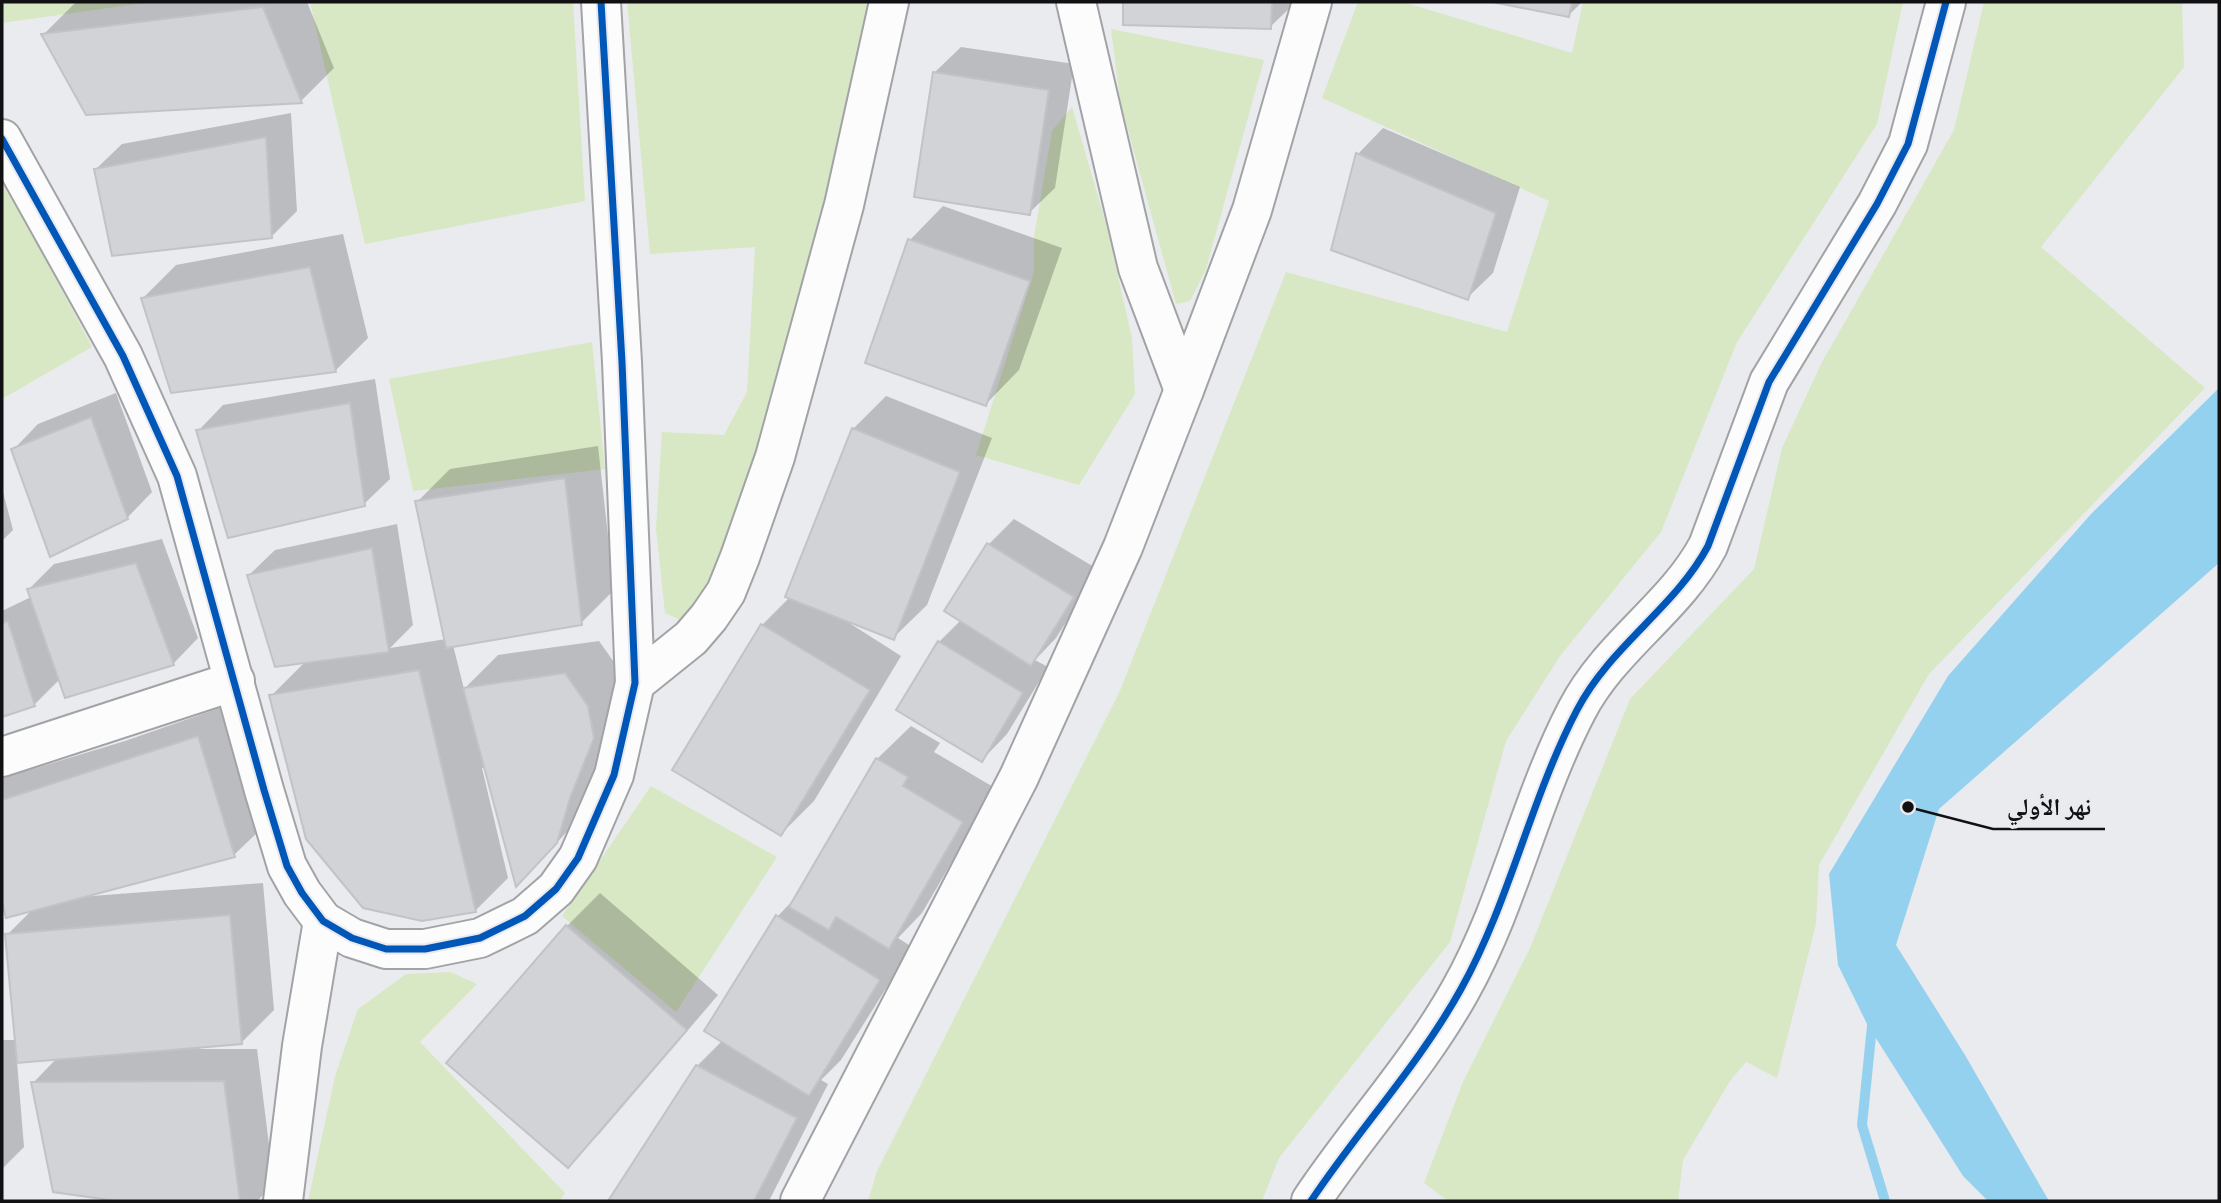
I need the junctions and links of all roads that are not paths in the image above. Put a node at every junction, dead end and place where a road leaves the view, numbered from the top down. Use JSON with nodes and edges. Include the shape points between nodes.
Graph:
{"nodes":[{"id":1,"x":601,"y":2,"type":"edge"},
{"id":2,"x":889,"y":2,"type":"edge"},
{"id":3,"x":1076,"y":2,"type":"edge"},
{"id":4,"x":1312,"y":2,"type":"edge"},
{"id":5,"x":1946,"y":2,"type":"edge"},
{"id":6,"x":2,"y":139,"type":"edge"},
{"id":7,"x":1184,"y":390,"type":"junction"},
{"id":8,"x":235,"y":681,"type":"junction"},
{"id":9,"x":635,"y":683,"type":"junction"},
{"id":10,"x":2,"y":757,"type":"edge"},
{"id":11,"x":323,"y":920,"type":"junction"},
{"id":12,"x":283,"y":1201,"type":"edge"},
{"id":13,"x":800,"y":1201,"type":"edge"},
{"id":14,"x":1311,"y":1201,"type":"edge"}],
"edges":[{"from":1,"to":9,"type":"street"},
{"from":2,"to":9,"type":"street","via":[[844,205],[775,457],[740,557],[726,592],[709,617],[691,638]]},
{"from":3,"to":7,"type":"street","via":[[1138,268]]},
{"from":4,"to":7,"type":"street","via":[[1252,210]]},
{"from":5,"to":14,"type":"street","via":[[1908,144],[1769,382],[1709,546],[1678,590],[1616,653],[1577,710],[1461,990],[1379,1112]]},
{"from":6,"to":8,"type":"street","via":[[123,356],[172,465]]},
{"from":7,"to":13,"type":"street","via":[[1124,547],[1019,778]]},
{"from":8,"to":10,"type":"street"},
{"from":8,"to":11,"type":"street","via":[[288,866]]},
{"from":9,"to":11,"type":"street","via":[[614,775],[578,858],[556,889],[525,916],[480,937],[425,949],[386,949],[352,938]]},
{"from":11,"to":12,"type":"street"}]}
